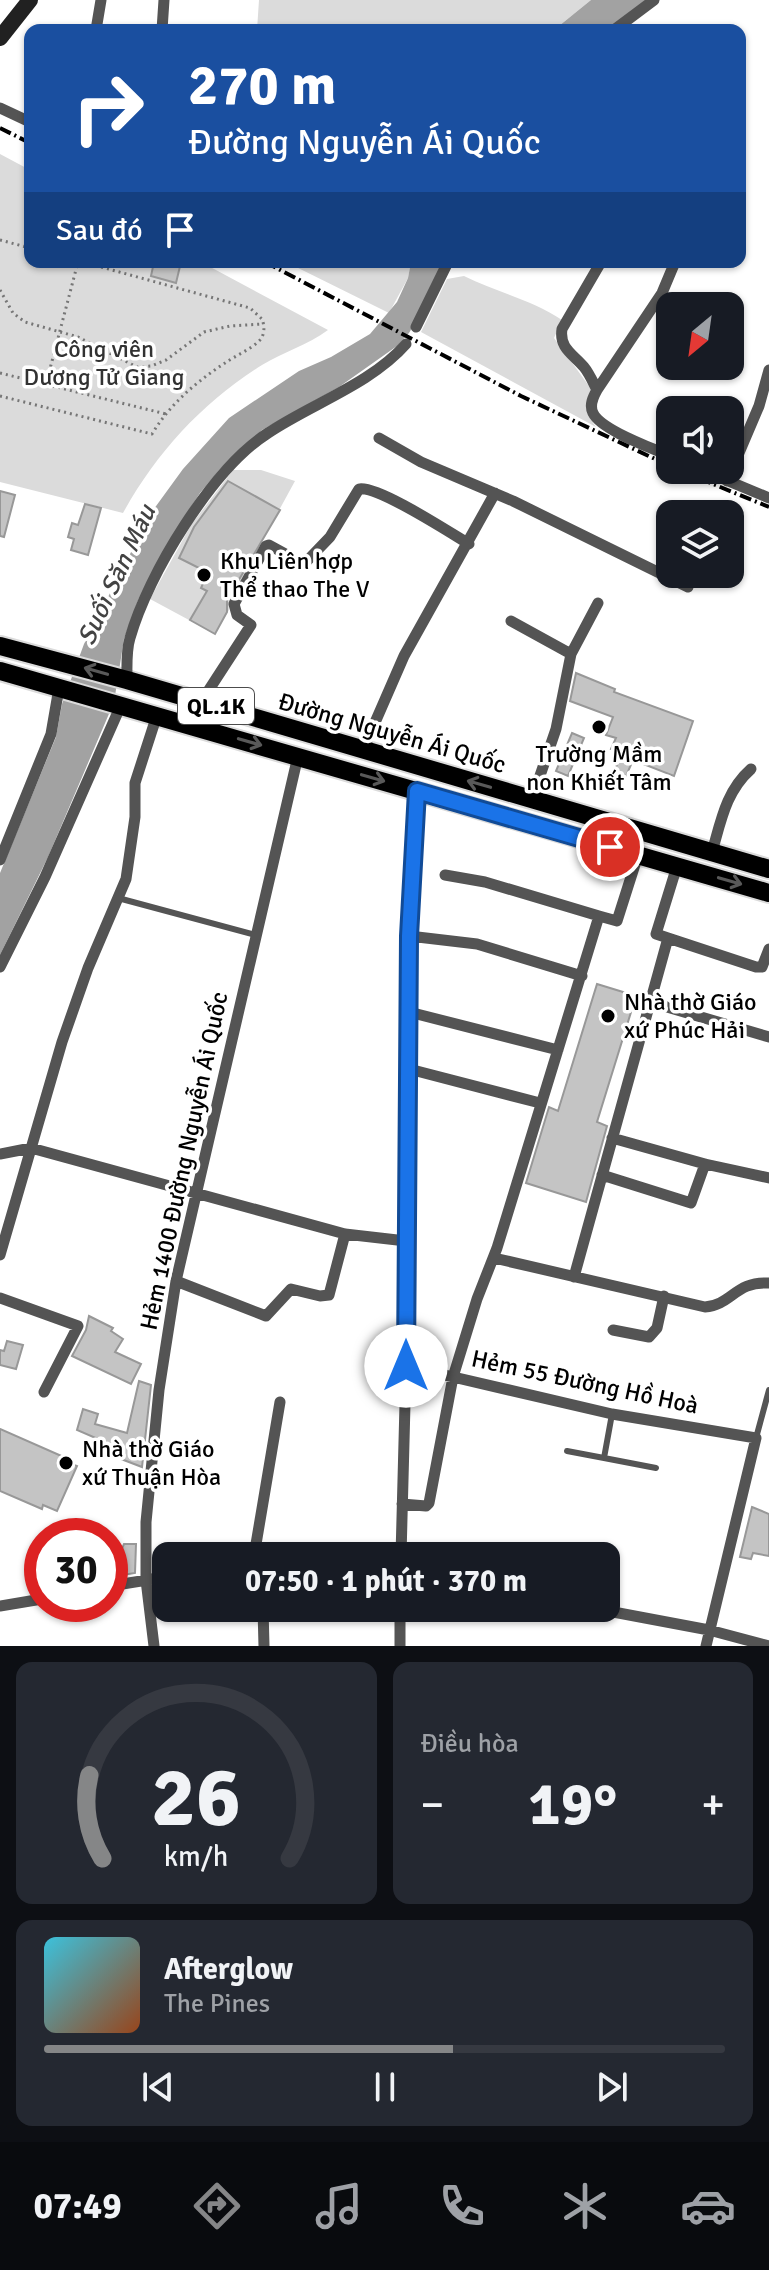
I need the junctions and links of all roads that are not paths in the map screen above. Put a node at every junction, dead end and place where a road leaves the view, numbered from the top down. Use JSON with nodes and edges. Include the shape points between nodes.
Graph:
{"nodes":[{"id":1,"x":30,"y":0,"type":"edge"},
{"id":2,"x":101,"y":0,"type":"edge"},
{"id":3,"x":164,"y":0,"type":"edge"},
{"id":4,"x":654,"y":0,"type":"edge"},
{"id":5,"x":97,"y":24,"type":"edge"},
{"id":6,"x":162,"y":24,"type":"edge"},
{"id":7,"x":622,"y":24,"type":"edge"},
{"id":8,"x":0,"y":38,"type":"edge"},
{"id":9,"x":0,"y":108,"type":"edge"},
{"id":10,"x":24,"y":119,"type":"edge"},
{"id":11,"x":445,"y":268,"type":"edge"},
{"id":12,"x":598,"y":268,"type":"edge"},
{"id":13,"x":672,"y":268,"type":"edge"},
{"id":14,"x":416,"y":327,"type":"dead end"},
{"id":15,"x":406,"y":344,"type":"dead end"},
{"id":16,"x":769,"y":370,"type":"edge"},
{"id":17,"x":597,"y":390,"type":"junction"},
{"id":18,"x":379,"y":438,"type":"dead end"},
{"id":19,"x":744,"y":441,"type":"edge"},
{"id":20,"x":656,"y":449,"type":"edge"},
{"id":21,"x":734,"y":484,"type":"edge"},
{"id":22,"x":495,"y":493,"type":"junction"},
{"id":23,"x":769,"y":498,"type":"edge"},
{"id":24,"x":469,"y":544,"type":"junction"},
{"id":25,"x":656,"y":571,"type":"edge"},
{"id":26,"x":598,"y":603,"type":"dead end"},
{"id":27,"x":511,"y":621,"type":"dead end"},
{"id":28,"x":0,"y":646,"type":"edge"},
{"id":29,"x":571,"y":654,"type":"junction"},
{"id":30,"x":1,"y":676,"type":"edge"},
{"id":31,"x":127,"y":680,"type":"junction"},
{"id":32,"x":59,"y":688,"type":"junction"},
{"id":33,"x":201,"y":702,"type":"junction"},
{"id":34,"x":121,"y":705,"type":"junction"},
{"id":35,"x":157,"y":715,"type":"junction"},
{"id":36,"x":304,"y":732,"type":"junction"},
{"id":37,"x":363,"y":750,"type":"junction"},
{"id":38,"x":298,"y":756,"type":"junction"},
{"id":39,"x":751,"y":769,"type":"dead end"},
{"id":40,"x":417,"y":791,"type":"junction"},
{"id":41,"x":532,"y":799,"type":"junction"},
{"id":42,"x":4,"y":840,"type":"edge"},
{"id":43,"x":712,"y":852,"type":"junction"},
{"id":44,"x":638,"y":855,"type":"junction"},
{"id":45,"x":0,"y":860,"type":"edge"},
{"id":46,"x":677,"y":866,"type":"junction"},
{"id":47,"x":769,"y":869,"type":"edge"},
{"id":48,"x":445,"y":875,"type":"dead end"},
{"id":49,"x":769,"y":893,"type":"edge"},
{"id":50,"x":118,"y":898,"type":"junction"},
{"id":51,"x":599,"y":916,"type":"junction"},
{"id":52,"x":256,"y":935,"type":"junction"},
{"id":53,"x":409,"y":936,"type":"junction"},
{"id":54,"x":668,"y":938,"type":"junction"},
{"id":55,"x":769,"y":949,"type":"edge"},
{"id":56,"x":0,"y":967,"type":"edge"},
{"id":57,"x":582,"y":976,"type":"junction"},
{"id":58,"x":650,"y":1002,"type":"junction"},
{"id":59,"x":409,"y":1012,"type":"junction"},
{"id":60,"x":769,"y":1037,"type":"edge"},
{"id":61,"x":558,"y":1050,"type":"junction"},
{"id":62,"x":409,"y":1069,"type":"junction"},
{"id":63,"x":540,"y":1103,"type":"junction"},
{"id":64,"x":612,"y":1138,"type":"junction"},
{"id":65,"x":31,"y":1148,"type":"junction"},
{"id":66,"x":0,"y":1154,"type":"edge"},
{"id":67,"x":705,"y":1164,"type":"junction"},
{"id":68,"x":602,"y":1175,"type":"junction"},
{"id":69,"x":769,"y":1178,"type":"edge"},
{"id":70,"x":196,"y":1193,"type":"junction"},
{"id":71,"x":345,"y":1234,"type":"junction"},
{"id":72,"x":406,"y":1241,"type":"junction"},
{"id":73,"x":0,"y":1255,"type":"edge"},
{"id":74,"x":494,"y":1258,"type":"junction"},
{"id":75,"x":574,"y":1277,"type":"junction"},
{"id":76,"x":176,"y":1281,"type":"junction"},
{"id":77,"x":769,"y":1283,"type":"edge"},
{"id":78,"x":664,"y":1296,"type":"junction"},
{"id":79,"x":0,"y":1298,"type":"edge"},
{"id":80,"x":613,"y":1330,"type":"dead end"},
{"id":81,"x":406,"y":1366,"type":"junction"},
{"id":82,"x":453,"y":1377,"type":"junction"},
{"id":83,"x":769,"y":1390,"type":"edge"},
{"id":84,"x":44,"y":1392,"type":"dead end"},
{"id":85,"x":280,"y":1402,"type":"dead end"},
{"id":86,"x":612,"y":1414,"type":"junction"},
{"id":87,"x":756,"y":1438,"type":"junction"},
{"id":88,"x":567,"y":1451,"type":"dead end"},
{"id":89,"x":604,"y":1458,"type":"junction"},
{"id":90,"x":656,"y":1468,"type":"dead end"},
{"id":91,"x":402,"y":1504,"type":"junction"},
{"id":92,"x":256,"y":1542,"type":"edge"},
{"id":93,"x":402,"y":1542,"type":"edge"},
{"id":94,"x":152,"y":1579,"type":"edge"},
{"id":95,"x":146,"y":1580,"type":"junction"},
{"id":96,"x":128,"y":1583,"type":"edge"},
{"id":97,"x":24,"y":1602,"type":"edge"},
{"id":98,"x":0,"y":1606,"type":"edge"},
{"id":99,"x":620,"y":1613,"type":"edge"},
{"id":100,"x":263,"y":1622,"type":"edge"},
{"id":101,"x":400,"y":1622,"type":"edge"},
{"id":102,"x":709,"y":1630,"type":"junction"},
{"id":103,"x":154,"y":1646,"type":"edge"},
{"id":104,"x":264,"y":1646,"type":"edge"},
{"id":105,"x":400,"y":1646,"type":"edge"},
{"id":106,"x":706,"y":1646,"type":"edge"},
{"id":107,"x":769,"y":1646,"type":"edge"}],
"edges":[{"from":1,"to":8,"type":"main road"},
{"from":2,"to":5,"type":"street"},
{"from":3,"to":6,"type":"street"},
{"from":4,"to":7,"type":"street"},
{"from":9,"to":10,"type":"street"},
{"from":11,"to":14,"type":"street"},
{"from":12,"to":17,"type":"street","via":[[561,338]]},
{"from":13,"to":17,"type":"street","via":[[662,293]]},
{"from":15,"to":31,"type":"street","via":[[342,391],[265,434],[205,494],[144,599],[129,641]]},
{"from":16,"to":19,"type":"street"},
{"from":17,"to":20,"type":"street","via":[[591,411],[600,423]]},
{"from":18,"to":22,"type":"street"},
{"from":21,"to":23,"type":"street"},
{"from":22,"to":24,"type":"street"},
{"from":22,"to":25,"type":"street"},
{"from":24,"to":33,"type":"street","via":[[406,507],[359,489],[339,524],[306,562],[266,546],[234,604],[237,615],[251,625]]},
{"from":24,"to":37,"type":"street","via":[[404,656]]},
{"from":26,"to":29,"type":"street"},
{"from":27,"to":29,"type":"street"},
{"from":31,"to":28,"type":"main road","name":"Đường Nguyễn Ái Quốc","number":"QL.1K","one_way":true},
{"from":29,"to":41,"type":"street","via":[[556,729]]},
{"from":30,"to":32,"type":"main road","name":"Đường Nguyễn Ái Quốc","number":"QL.1K"},
{"from":31,"to":33,"type":"main road","name":"Đường Nguyễn Ái Quốc","number":"QL.1K"},
{"from":32,"to":34,"type":"main road","name":"Đường Nguyễn Ái Quốc","number":"QL.1K"},
{"from":32,"to":42,"type":"street","via":[[51,734]]},
{"from":33,"to":36,"type":"main road","name":"Đường Nguyễn Ái Quốc","number":"QL.1K"},
{"from":34,"to":35,"type":"main road","name":"Đường Nguyễn Ái Quốc","number":"QL.1K"},
{"from":34,"to":56,"type":"street"},
{"from":35,"to":38,"type":"main road","name":"Đường Nguyễn Ái Quốc","number":"QL.1K","one_way":true},
{"from":35,"to":50,"type":"street","via":[[135,783],[128,869]]},
{"from":36,"to":37,"type":"main road","name":"Đường Nguyễn Ái Quốc","number":"QL.1K"},
{"from":36,"to":38,"type":"main road"},
{"from":41,"to":37,"type":"main road","name":"Đường Nguyễn Ái Quốc","number":"QL.1K","one_way":true},
{"from":38,"to":40,"type":"main road","name":"Đường Nguyễn Ái Quốc","number":"QL.1K","one_way":true},
{"from":38,"to":52,"type":"street","name":"Hẻm 1400 Đường Nguyễn Ái Quốc"},
{"from":39,"to":43,"type":"street","via":[[740,777],[725,806]]},
{"from":40,"to":44,"type":"main road","name":"Đường Nguyễn Ái Quốc","number":"QL.1K"},
{"from":40,"to":53,"type":"street"},
{"from":41,"to":43,"type":"main road","name":"Đường Nguyễn Ái Quốc","number":"QL.1K"},
{"from":42,"to":45,"type":"street"},
{"from":43,"to":47,"type":"main road","name":"Đường Nguyễn Ái Quốc","number":"QL.1K"},
{"from":44,"to":46,"type":"main road","name":"Đường Nguyễn Ái Quốc","number":"QL.1K"},
{"from":44,"to":51,"type":"street","via":[[617,921]]},
{"from":46,"to":49,"type":"main road","name":"Đường Nguyễn Ái Quốc","number":"QL.1K","one_way":true},
{"from":46,"to":54,"type":"street","via":[[656,934]]},
{"from":48,"to":51,"type":"street"},
{"from":50,"to":52,"type":"lane"},
{"from":50,"to":65,"type":"street","via":[[62,1042]]},
{"from":51,"to":57,"type":"street"},
{"from":52,"to":70,"type":"street","name":"Hẻm 1400 Đường Nguyễn Ái Quốc"},
{"from":53,"to":57,"type":"street","via":[[477,944]]},
{"from":53,"to":59,"type":"street"},
{"from":54,"to":55,"type":"street","via":[[756,967],[762,967]]},
{"from":54,"to":58,"type":"street"},
{"from":57,"to":61,"type":"street"},
{"from":58,"to":60,"type":"street"},
{"from":58,"to":64,"type":"street"},
{"from":59,"to":61,"type":"street"},
{"from":59,"to":62,"type":"street"},
{"from":61,"to":63,"type":"street"},
{"from":62,"to":63,"type":"street"},
{"from":62,"to":72,"type":"street"},
{"from":63,"to":74,"type":"street"},
{"from":64,"to":67,"type":"street"},
{"from":64,"to":68,"type":"street"},
{"from":65,"to":66,"type":"street"},
{"from":65,"to":70,"type":"street"},
{"from":65,"to":73,"type":"street"},
{"from":67,"to":68,"type":"street","via":[[691,1203]]},
{"from":67,"to":69,"type":"street"},
{"from":68,"to":75,"type":"street"},
{"from":70,"to":71,"type":"street"},
{"from":70,"to":76,"type":"street","name":"Hẻm 1400 Đường Nguyễn Ái Quốc"},
{"from":71,"to":72,"type":"street"},
{"from":71,"to":76,"type":"street","via":[[329,1295],[291,1289],[266,1316]]},
{"from":72,"to":81,"type":"street"},
{"from":74,"to":75,"type":"street"},
{"from":74,"to":82,"type":"street"},
{"from":75,"to":78,"type":"street"},
{"from":76,"to":95,"type":"street","name":"Hẻm 1400 Đường Nguyễn Ái Quốc","via":[[148,1499]]},
{"from":77,"to":78,"type":"street","via":[[744,1285],[711,1307]]},
{"from":78,"to":80,"type":"street","via":[[654,1334]]},
{"from":79,"to":84,"type":"street","via":[[78,1326]]},
{"from":81,"to":82,"type":"street","name":"Hẻm 55 Đường Hồ Hoà"},
{"from":81,"to":91,"type":"street"},
{"from":82,"to":86,"type":"street","name":"Hẻm 55 Đường Hồ Hoà"},
{"from":82,"to":91,"type":"street","via":[[429,1503]]},
{"from":83,"to":87,"type":"lane"},
{"from":85,"to":92,"type":"street"},
{"from":86,"to":87,"type":"street","name":"Hẻm 55 Đường Hồ Hoà"},
{"from":86,"to":89,"type":"lane"},
{"from":87,"to":102,"type":"street"},
{"from":88,"to":89,"type":"lane"},
{"from":89,"to":90,"type":"lane"},
{"from":91,"to":93,"type":"street"},
{"from":94,"to":95,"type":"street"},
{"from":95,"to":96,"type":"street"},
{"from":95,"to":103,"type":"street","name":"Hẻm 1400 Đường Nguyễn Ái Quốc"},
{"from":97,"to":98,"type":"street"},
{"from":99,"to":102,"type":"street"},
{"from":100,"to":104,"type":"street"},
{"from":101,"to":105,"type":"street"},
{"from":102,"to":106,"type":"street"},
{"from":102,"to":107,"type":"street"}]}
